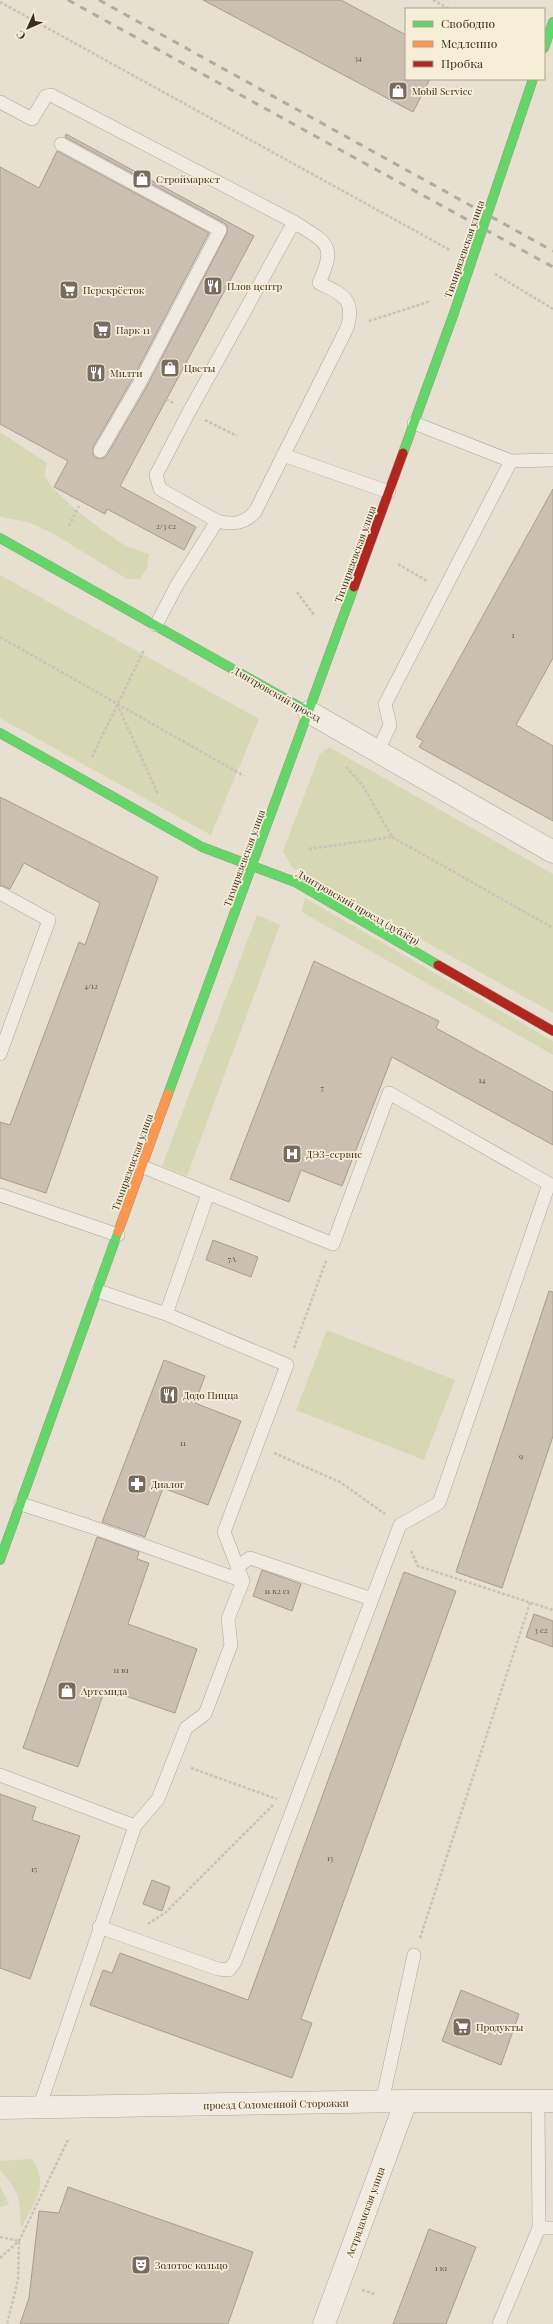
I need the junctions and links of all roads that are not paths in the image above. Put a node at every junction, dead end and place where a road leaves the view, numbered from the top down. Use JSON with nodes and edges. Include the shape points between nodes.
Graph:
{"nodes":[{"id":1,"x":553,"y":22,"type":"edge"},
{"id":2,"x":545,"y":45,"type":"edge"},
{"id":3,"x":533,"y":80,"type":"edge"},
{"id":4,"x":0,"y":102,"type":"edge"},
{"id":5,"x":61,"y":144,"type":"dead end"},
{"id":6,"x":294,"y":222,"type":"junction"},
{"id":7,"x":414,"y":423,"type":"junction"},
{"id":8,"x":100,"y":451,"type":"dead end"},
{"id":9,"x":283,"y":455,"type":"junction"},
{"id":10,"x":511,"y":460,"type":"junction"},
{"id":11,"x":553,"y":460,"type":"edge"},
{"id":12,"x":389,"y":492,"type":"junction"},
{"id":13,"x":217,"y":521,"type":"junction"},
{"id":14,"x":0,"y":538,"type":"edge"},
{"id":15,"x":156,"y":625,"type":"junction"},
{"id":16,"x":309,"y":712,"type":"junction"},
{"id":17,"x":3,"y":734,"type":"edge"},
{"id":18,"x":0,"y":748,"type":"edge"},
{"id":19,"x":378,"y":753,"type":"junction"},
{"id":20,"x":553,"y":852,"type":"edge"},
{"id":21,"x":253,"y":866,"type":"junction"},
{"id":22,"x":0,"y":893,"type":"edge"},
{"id":23,"x":553,"y":1031,"type":"edge"},
{"id":24,"x":0,"y":1054,"type":"edge"},
{"id":25,"x":141,"y":1166,"type":"junction"},
{"id":26,"x":551,"y":1185,"type":"edge"},
{"id":27,"x":208,"y":1194,"type":"junction"},
{"id":28,"x":0,"y":1195,"type":"edge"},
{"id":29,"x":118,"y":1235,"type":"junction"},
{"id":30,"x":98,"y":1291,"type":"junction"},
{"id":31,"x":166,"y":1314,"type":"junction"},
{"id":32,"x":21,"y":1504,"type":"junction"},
{"id":33,"x":0,"y":1560,"type":"edge"},
{"id":34,"x":237,"y":1567,"type":"junction"},
{"id":35,"x":243,"y":1581,"type":"junction"},
{"id":36,"x":372,"y":1599,"type":"junction"},
{"id":37,"x":0,"y":1775,"type":"edge"},
{"id":38,"x":135,"y":1826,"type":"junction"},
{"id":39,"x":99,"y":1927,"type":"junction"},
{"id":40,"x":414,"y":1955,"type":"road end"},
{"id":41,"x":406,"y":2101,"type":"junction"},
{"id":42,"x":545,"y":2101,"type":"edge"},
{"id":43,"x":382,"y":2102,"type":"junction"},
{"id":44,"x":0,"y":2108,"type":"edge"},
{"id":45,"x":38,"y":2108,"type":"junction"},
{"id":46,"x":539,"y":2228,"type":"junction"},
{"id":47,"x":553,"y":2228,"type":"edge"},
{"id":48,"x":324,"y":2324,"type":"edge"},
{"id":49,"x":499,"y":2324,"type":"edge"}],
"edges":[{"from":1,"to":2,"type":"main road"},
{"from":3,"to":7,"type":"main road","name":"Тимирязевская улица"},
{"from":4,"to":6,"type":"lane","via":[[32,119],[46,96],[51,95]]},
{"from":5,"to":8,"type":"lane","via":[[220,230],[139,384]]},
{"from":6,"to":9,"type":"lane","via":[[316,236],[327,250],[329,261],[319,283],[341,294],[348,302],[351,314],[347,328]]},
{"from":6,"to":13,"type":"lane","via":[[156,475],[160,488]]},
{"from":7,"to":10,"type":"lane"},
{"from":7,"to":12,"type":"main road","name":"Тимирязевская улица"},
{"from":9,"to":12,"type":"lane"},
{"from":9,"to":13,"type":"lane","via":[[255,512],[248,519],[234,524]]},
{"from":10,"to":11,"type":"lane"},
{"from":10,"to":19,"type":"lane","via":[[385,704],[390,725]]},
{"from":12,"to":16,"type":"main road","name":"Тимирязевская улица"},
{"from":13,"to":15,"type":"lane","via":[[177,585]]},
{"from":14,"to":15,"type":"main road","name":"Дмитровский проезд"},
{"from":15,"to":16,"type":"main road","name":"Дмитровский проезд"},
{"from":16,"to":19,"type":"street","name":"Дмитровский проезд"},
{"from":16,"to":21,"type":"main road","name":"Тимирязевская улица"},
{"from":17,"to":18,"type":"lane"},
{"from":17,"to":21,"type":"main road","name":"Дмитровский проезд (дублёр)","via":[[202,847]]},
{"from":19,"to":20,"type":"street","name":"Дмитровский проезд"},
{"from":21,"to":23,"type":"main road","name":"Дмитровский проезд (дублёр)","via":[[294,882]]},
{"from":21,"to":25,"type":"main road","name":"Тимирязевская улица"},
{"from":22,"to":24,"type":"lane","via":[[49,920]]},
{"from":25,"to":27,"type":"lane"},
{"from":25,"to":29,"type":"main road","name":"Тимирязевская улица"},
{"from":26,"to":27,"type":"lane","via":[[389,1093],[333,1244]]},
{"from":26,"to":36,"type":"lane","via":[[439,1503],[400,1525]]},
{"from":27,"to":31,"type":"lane"},
{"from":28,"to":29,"type":"lane"},
{"from":29,"to":30,"type":"main road","name":"Тимирязевская улица"},
{"from":30,"to":31,"type":"lane"},
{"from":30,"to":32,"type":"main road","name":"Тимирязевская улица"},
{"from":31,"to":34,"type":"lane","via":[[287,1365],[224,1532]]},
{"from":32,"to":33,"type":"main road","name":"Тимирязевская улица"},
{"from":32,"to":35,"type":"lane"},
{"from":34,"to":35,"type":"lane"},
{"from":34,"to":36,"type":"lane","via":[[250,1558]]},
{"from":35,"to":38,"type":"lane","via":[[228,1619],[231,1645],[205,1714],[186,1728],[158,1799]]},
{"from":36,"to":39,"type":"lane","via":[[235,1962],[229,1970],[218,1969]]},
{"from":37,"to":38,"type":"lane"},
{"from":38,"to":39,"type":"lane"},
{"from":39,"to":45,"type":"lane"},
{"from":40,"to":43,"type":"lane"},
{"from":41,"to":42,"type":"street","name":"проезд Соломенной Сторожки"},
{"from":41,"to":43,"type":"street","name":"проезд Соломенной Сторожки"},
{"from":41,"to":48,"type":"street","name":"Астрадамская улица"},
{"from":42,"to":46,"type":"lane"},
{"from":43,"to":45,"type":"street","name":"проезд Соломенной Сторожки"},
{"from":44,"to":45,"type":"street","name":"проезд Соломенной Сторожки"},
{"from":46,"to":47,"type":"lane"},
{"from":46,"to":49,"type":"lane"}]}
